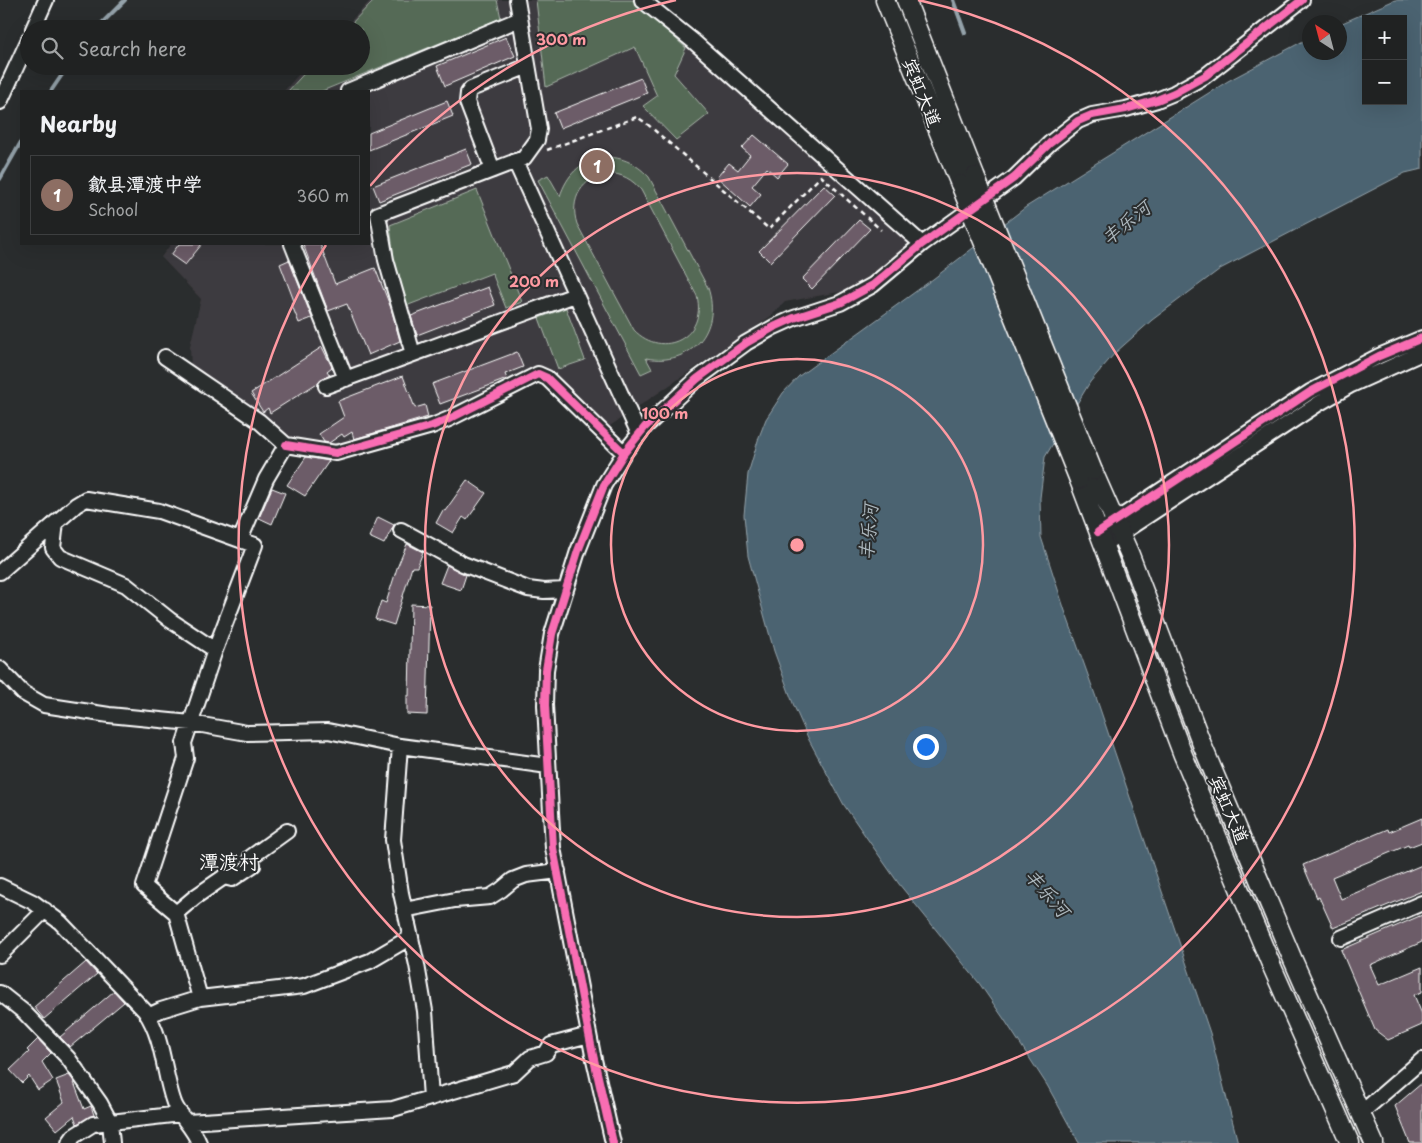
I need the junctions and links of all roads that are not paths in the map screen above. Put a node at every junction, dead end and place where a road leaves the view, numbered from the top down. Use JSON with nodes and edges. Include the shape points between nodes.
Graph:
{"nodes":[{"id":1,"x":46,"y":0,"type":"edge"},
{"id":2,"x":516,"y":0,"type":"edge"},
{"id":3,"x":642,"y":0,"type":"edge"},
{"id":4,"x":885,"y":0,"type":"edge"},
{"id":5,"x":906,"y":0,"type":"edge"},
{"id":6,"x":1302,"y":0,"type":"edge"},
{"id":7,"x":520,"y":19,"type":"junction"},
{"id":8,"x":37,"y":20,"type":"edge"},
{"id":9,"x":20,"y":59,"type":"edge"},
{"id":10,"x":528,"y":66,"type":"junction"},
{"id":11,"x":350,"y":90,"type":"edge"},
{"id":12,"x":0,"y":102,"type":"edge"},
{"id":13,"x":520,"y":160,"type":"junction"},
{"id":14,"x":493,"y":170,"type":"junction"},
{"id":15,"x":967,"y":180,"type":"junction"},
{"id":16,"x":922,"y":244,"type":"junction"},
{"id":17,"x":292,"y":245,"type":"edge"},
{"id":18,"x":575,"y":295,"type":"junction"},
{"id":19,"x":1422,"y":338,"type":"edge"},
{"id":20,"x":1422,"y":353,"type":"edge"},
{"id":21,"x":413,"y":354,"type":"junction"},
{"id":22,"x":165,"y":357,"type":"dead end"},
{"id":23,"x":346,"y":379,"type":"junction"},
{"id":24,"x":326,"y":386,"type":"dead end"},
{"id":25,"x":639,"y":434,"type":"junction"},
{"id":26,"x":286,"y":445,"type":"junction"},
{"id":27,"x":624,"y":453,"type":"junction"},
{"id":28,"x":1086,"y":476,"type":"junction"},
{"id":29,"x":56,"y":522,"type":"junction"},
{"id":30,"x":1118,"y":527,"type":"junction"},
{"id":31,"x":401,"y":530,"type":"dead end"},
{"id":32,"x":1100,"y":538,"type":"junction"},
{"id":33,"x":240,"y":540,"type":"junction"},
{"id":34,"x":0,"y":572,"type":"edge"},
{"id":35,"x":565,"y":590,"type":"junction"},
{"id":36,"x":215,"y":650,"type":"junction"},
{"id":37,"x":0,"y":669,"type":"edge"},
{"id":38,"x":191,"y":723,"type":"junction"},
{"id":39,"x":400,"y":746,"type":"junction"},
{"id":40,"x":548,"y":766,"type":"junction"},
{"id":41,"x":287,"y":831,"type":"dead end"},
{"id":42,"x":558,"y":871,"type":"junction"},
{"id":43,"x":0,"y":886,"type":"edge"},
{"id":44,"x":1422,"y":903,"type":"edge"},
{"id":45,"x":45,"y":910,"type":"junction"},
{"id":46,"x":404,"y":910,"type":"junction"},
{"id":47,"x":176,"y":913,"type":"junction"},
{"id":48,"x":411,"y":938,"type":"junction"},
{"id":49,"x":1341,"y":938,"type":"dead end"},
{"id":50,"x":0,"y":954,"type":"edge"},
{"id":51,"x":0,"y":993,"type":"edge"},
{"id":52,"x":200,"y":998,"type":"junction"},
{"id":53,"x":148,"y":1016,"type":"junction"},
{"id":54,"x":589,"y":1036,"type":"junction"},
{"id":55,"x":1422,"y":1060,"type":"edge"},
{"id":56,"x":431,"y":1098,"type":"junction"},
{"id":57,"x":1361,"y":1113,"type":"junction"},
{"id":58,"x":184,"y":1118,"type":"junction"},
{"id":59,"x":110,"y":1122,"type":"junction"},
{"id":60,"x":69,"y":1143,"type":"edge"},
{"id":61,"x":112,"y":1143,"type":"edge"},
{"id":62,"x":199,"y":1143,"type":"edge"},
{"id":63,"x":613,"y":1143,"type":"edge"},
{"id":64,"x":1350,"y":1143,"type":"edge"},
{"id":65,"x":1374,"y":1143,"type":"edge"}],
"edges":[{"from":1,"to":8,"type":"street"},
{"from":2,"to":7,"type":"street"},
{"from":3,"to":16,"type":"street"},
{"from":4,"to":15,"type":"main road","name":"宾虹大道"},
{"from":5,"to":15,"type":"main road","name":"宾虹大道"},
{"from":6,"to":16,"type":"street","via":[[1190,85],[1142,105],[1101,112],[1078,121],[1050,142],[1014,178]]},
{"from":7,"to":10,"type":"street"},
{"from":7,"to":11,"type":"street"},
{"from":9,"to":12,"type":"street"},
{"from":10,"to":13,"type":"street","via":[[539,129],[537,140]]},
{"from":10,"to":14,"type":"street","via":[[468,93],[467,102]]},
{"from":13,"to":14,"type":"street"},
{"from":13,"to":18,"type":"street"},
{"from":14,"to":21,"type":"street","via":[[378,214],[386,260]]},
{"from":15,"to":28,"type":"main road","bridge":true},
{"from":16,"to":25,"type":"street","via":[[873,286],[825,309],[794,318],[746,343],[697,379]]},
{"from":17,"to":23,"type":"street"},
{"from":18,"to":21,"type":"street"},
{"from":18,"to":25,"type":"street"},
{"from":19,"to":30,"type":"street","via":[[1370,360],[1310,392]]},
{"from":20,"to":30,"type":"street","via":[[1318,404]]},
{"from":21,"to":23,"type":"street"},
{"from":22,"to":26,"type":"street"},
{"from":23,"to":24,"type":"street"},
{"from":25,"to":27,"type":"street"},
{"from":26,"to":27,"type":"street","via":[[336,452],[432,426],[538,374],[547,378]]},
{"from":26,"to":33,"type":"street","via":[[266,479]]},
{"from":27,"to":35,"type":"street","via":[[596,502]]},
{"from":28,"to":30,"type":"main road","name":"宾虹大道"},
{"from":28,"to":32,"type":"main road","name":"宾虹大道"},
{"from":29,"to":33,"type":"street","via":[[86,499],[159,511]]},
{"from":29,"to":34,"type":"street"},
{"from":29,"to":36,"type":"street","via":[[53,548],[60,557],[126,585]]},
{"from":30,"to":32,"type":"street"},
{"from":30,"to":57,"type":"main road","name":"宾虹大道","via":[[1204,746]]},
{"from":31,"to":35,"type":"street","via":[[463,564],[528,589]]},
{"from":32,"to":64,"type":"main road","name":"宾虹大道","via":[[1183,755]]},
{"from":33,"to":36,"type":"street","via":[[255,545]]},
{"from":35,"to":40,"type":"street","via":[[546,670]]},
{"from":36,"to":38,"type":"street"},
{"from":37,"to":38,"type":"street","via":[[23,693],[44,705]]},
{"from":38,"to":39,"type":"street","via":[[247,733],[328,731]]},
{"from":38,"to":47,"type":"street","via":[[184,743],[186,758],[144,886]]},
{"from":39,"to":40,"type":"street"},
{"from":39,"to":46,"type":"street","via":[[393,840]]},
{"from":40,"to":42,"type":"street","via":[[553,848]]},
{"from":41,"to":47,"type":"street","via":[[251,857],[253,865],[232,879],[224,877]]},
{"from":42,"to":46,"type":"street","via":[[526,875],[490,896]]},
{"from":42,"to":54,"type":"street"},
{"from":43,"to":45,"type":"street"},
{"from":44,"to":49,"type":"street"},
{"from":45,"to":50,"type":"street"},
{"from":45,"to":53,"type":"street","via":[[74,935]]},
{"from":46,"to":48,"type":"street"},
{"from":47,"to":52,"type":"street"},
{"from":48,"to":52,"type":"street","via":[[370,961],[304,986]]},
{"from":48,"to":56,"type":"street","via":[[425,1011]]},
{"from":51,"to":59,"type":"street","via":[[24,1012],[68,1058]]},
{"from":52,"to":53,"type":"street"},
{"from":53,"to":58,"type":"street","via":[[160,1041],[174,1105]]},
{"from":54,"to":56,"type":"street","via":[[551,1045],[546,1053],[530,1058],[514,1073]]},
{"from":54,"to":63,"type":"street"},
{"from":55,"to":57,"type":"street"},
{"from":56,"to":58,"type":"street","via":[[393,1109]]},
{"from":57,"to":65,"type":"main road","name":"宾虹大道"},
{"from":58,"to":59,"type":"street"},
{"from":58,"to":62,"type":"street"},
{"from":59,"to":60,"type":"street","via":[[85,1128]]},
{"from":59,"to":61,"type":"street"}]}
